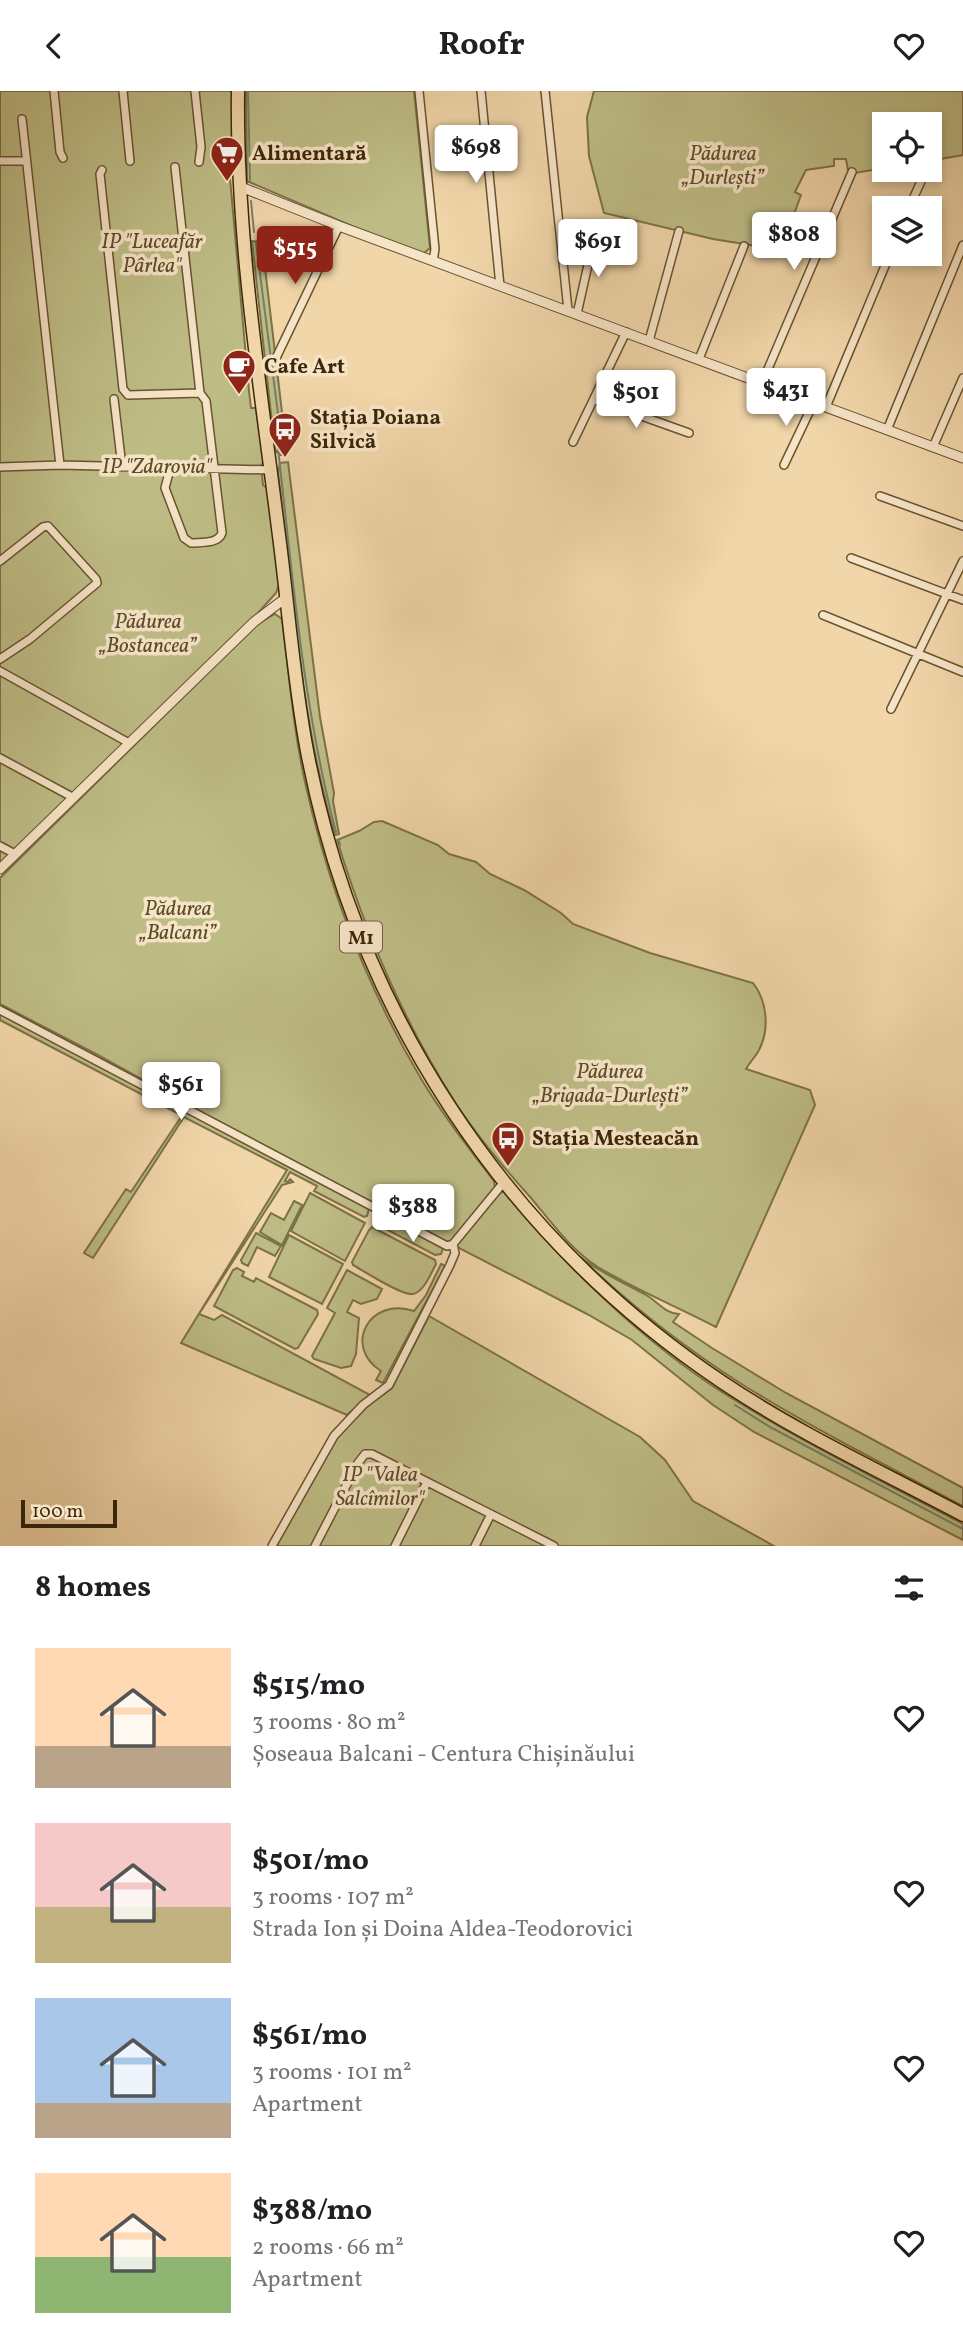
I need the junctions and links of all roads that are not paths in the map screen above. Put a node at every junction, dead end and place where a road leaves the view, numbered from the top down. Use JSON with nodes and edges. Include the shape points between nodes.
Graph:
{"nodes":[{"id":1,"x":54,"y":91,"type":"edge"},
{"id":2,"x":123,"y":91,"type":"edge"},
{"id":3,"x":195,"y":91,"type":"edge"},
{"id":4,"x":239,"y":91,"type":"edge"},
{"id":5,"x":419,"y":91,"type":"edge"},
{"id":6,"x":481,"y":91,"type":"edge"},
{"id":7,"x":545,"y":91,"type":"edge"},
{"id":8,"x":22,"y":119,"type":"dead end"},
{"id":9,"x":63,"y":157,"type":"dead end"},
{"id":10,"x":0,"y":161,"type":"edge"},
{"id":11,"x":26,"y":161,"type":"junction"},
{"id":12,"x":130,"y":161,"type":"dead end"},
{"id":13,"x":199,"y":162,"type":"dead end"},
{"id":14,"x":176,"y":167,"type":"dead end"},
{"id":15,"x":102,"y":170,"type":"dead end"},
{"id":16,"x":852,"y":172,"type":"dead end"},
{"id":17,"x":242,"y":187,"type":"junction"},
{"id":18,"x":339,"y":226,"type":"junction"},
{"id":19,"x":679,"y":231,"type":"dead end"},
{"id":20,"x":594,"y":238,"type":"dead end"},
{"id":21,"x":963,"y":245,"type":"edge"},
{"id":22,"x":744,"y":246,"type":"dead end"},
{"id":23,"x":433,"y":261,"type":"junction"},
{"id":24,"x":885,"y":266,"type":"edge"},
{"id":25,"x":500,"y":286,"type":"junction"},
{"id":26,"x":572,"y":312,"type":"junction"},
{"id":27,"x":626,"y":332,"type":"junction"},
{"id":28,"x":649,"y":341,"type":"junction"},
{"id":29,"x":276,"y":358,"type":"dead end"},
{"id":30,"x":699,"y":359,"type":"junction"},
{"id":31,"x":963,"y":378,"type":"edge"},
{"id":32,"x":762,"y":383,"type":"junction"},
{"id":33,"x":200,"y":393,"type":"junction"},
{"id":34,"x":114,"y":399,"type":"dead end"},
{"id":35,"x":594,"y":399,"type":"junction"},
{"id":36,"x":814,"y":402,"type":"junction"},
{"id":37,"x":826,"y":407,"type":"junction"},
{"id":38,"x":887,"y":430,"type":"junction"},
{"id":39,"x":689,"y":433,"type":"dead end"},
{"id":40,"x":573,"y":442,"type":"dead end"},
{"id":41,"x":933,"y":447,"type":"junction"},
{"id":42,"x":963,"y":458,"type":"edge"},
{"id":43,"x":60,"y":465,"type":"junction"},
{"id":44,"x":784,"y":465,"type":"dead end"},
{"id":45,"x":0,"y":467,"type":"edge"},
{"id":46,"x":122,"y":467,"type":"junction"},
{"id":47,"x":170,"y":469,"type":"junction"},
{"id":48,"x":213,"y":470,"type":"junction"},
{"id":49,"x":271,"y":470,"type":"junction"},
{"id":50,"x":880,"y":496,"type":"dead end"},
{"id":51,"x":963,"y":526,"type":"edge"},
{"id":52,"x":851,"y":558,"type":"dead end"},
{"id":53,"x":0,"y":561,"type":"edge"},
{"id":54,"x":963,"y":561,"type":"edge"},
{"id":55,"x":948,"y":593,"type":"junction"},
{"id":56,"x":287,"y":597,"type":"junction"},
{"id":57,"x":963,"y":600,"type":"edge"},
{"id":58,"x":823,"y":615,"type":"dead end"},
{"id":59,"x":919,"y":652,"type":"junction"},
{"id":60,"x":0,"y":659,"type":"edge"},
{"id":61,"x":0,"y":671,"type":"edge"},
{"id":62,"x":963,"y":672,"type":"edge"},
{"id":63,"x":891,"y":709,"type":"dead end"},
{"id":64,"x":129,"y":743,"type":"junction"},
{"id":65,"x":0,"y":758,"type":"edge"},
{"id":66,"x":74,"y":798,"type":"junction"},
{"id":67,"x":0,"y":846,"type":"edge"},
{"id":68,"x":15,"y":855,"type":"junction"},
{"id":69,"x":0,"y":869,"type":"edge"},
{"id":70,"x":0,"y":1010,"type":"edge"},
{"id":71,"x":504,"y":1182,"type":"junction"},
{"id":72,"x":453,"y":1244,"type":"junction"},
{"id":73,"x":427,"y":1482,"type":"junction"},
{"id":74,"x":491,"y":1514,"type":"junction"},
{"id":75,"x":963,"y":1515,"type":"edge"},
{"id":76,"x":272,"y":1546,"type":"edge"},
{"id":77,"x":315,"y":1546,"type":"edge"},
{"id":78,"x":395,"y":1546,"type":"edge"},
{"id":79,"x":475,"y":1546,"type":"edge"},
{"id":80,"x":553,"y":1546,"type":"edge"}],
"edges":[{"from":1,"to":9,"type":"street"},
{"from":2,"to":12,"type":"street"},
{"from":3,"to":13,"type":"street"},
{"from":4,"to":17,"type":"highway","number":"M1"},
{"from":5,"to":23,"type":"street"},
{"from":6,"to":25,"type":"street"},
{"from":7,"to":26,"type":"street"},
{"from":8,"to":11,"type":"street"},
{"from":10,"to":11,"type":"street"},
{"from":11,"to":43,"type":"street"},
{"from":14,"to":33,"type":"street"},
{"from":15,"to":33,"type":"street","via":[[122,389],[128,395]]},
{"from":16,"to":32,"type":"street"},
{"from":17,"to":18,"type":"street"},
{"from":17,"to":49,"type":"highway","number":"M1"},
{"from":18,"to":23,"type":"street"},
{"from":18,"to":29,"type":"street"},
{"from":19,"to":28,"type":"street"},
{"from":20,"to":26,"type":"street"},
{"from":21,"to":38,"type":"street"},
{"from":22,"to":30,"type":"street"},
{"from":23,"to":25,"type":"street"},
{"from":24,"to":37,"type":"street"},
{"from":25,"to":26,"type":"street"},
{"from":26,"to":27,"type":"street"},
{"from":27,"to":28,"type":"street"},
{"from":27,"to":35,"type":"street"},
{"from":28,"to":30,"type":"street"},
{"from":30,"to":32,"type":"street"},
{"from":31,"to":41,"type":"street"},
{"from":32,"to":36,"type":"street"},
{"from":33,"to":48,"type":"street","via":[[206,401]]},
{"from":34,"to":46,"type":"street"},
{"from":35,"to":39,"type":"street"},
{"from":35,"to":40,"type":"street"},
{"from":36,"to":37,"type":"street"},
{"from":36,"to":44,"type":"street"},
{"from":37,"to":38,"type":"street"},
{"from":38,"to":41,"type":"street"},
{"from":41,"to":42,"type":"street"},
{"from":43,"to":45,"type":"street"},
{"from":43,"to":46,"type":"street"},
{"from":46,"to":47,"type":"street"},
{"from":47,"to":48,"type":"street"},
{"from":47,"to":48,"type":"street","via":[[165,488],[184,538],[191,543],[216,540],[222,533]]},
{"from":48,"to":49,"type":"street"},
{"from":49,"to":56,"type":"highway","number":"M1"},
{"from":50,"to":51,"type":"street"},
{"from":52,"to":55,"type":"street"},
{"from":53,"to":60,"type":"street","via":[[48,526],[97,583]]},
{"from":54,"to":55,"type":"street"},
{"from":55,"to":57,"type":"street"},
{"from":55,"to":59,"type":"street"},
{"from":56,"to":64,"type":"street","via":[[254,622]]},
{"from":56,"to":71,"type":"highway","number":"M1","via":[[307,750],[356,923],[423,1064]]},
{"from":58,"to":59,"type":"street"},
{"from":59,"to":62,"type":"street"},
{"from":59,"to":63,"type":"street"},
{"from":61,"to":64,"type":"street"},
{"from":64,"to":66,"type":"street"},
{"from":65,"to":66,"type":"street"},
{"from":66,"to":68,"type":"street"},
{"from":67,"to":68,"type":"street"},
{"from":68,"to":69,"type":"street"},
{"from":70,"to":72,"type":"street","via":[[443,1244]]},
{"from":71,"to":72,"type":"street"},
{"from":71,"to":75,"type":"highway","number":"M1","via":[[596,1281],[695,1363],[804,1431]]},
{"from":72,"to":76,"type":"street","via":[[450,1265],[389,1385],[334,1436]]},
{"from":73,"to":74,"type":"street"},
{"from":73,"to":77,"type":"street","via":[[365,1454]]},
{"from":73,"to":78,"type":"street"},
{"from":74,"to":79,"type":"street"},
{"from":74,"to":80,"type":"street"}]}
